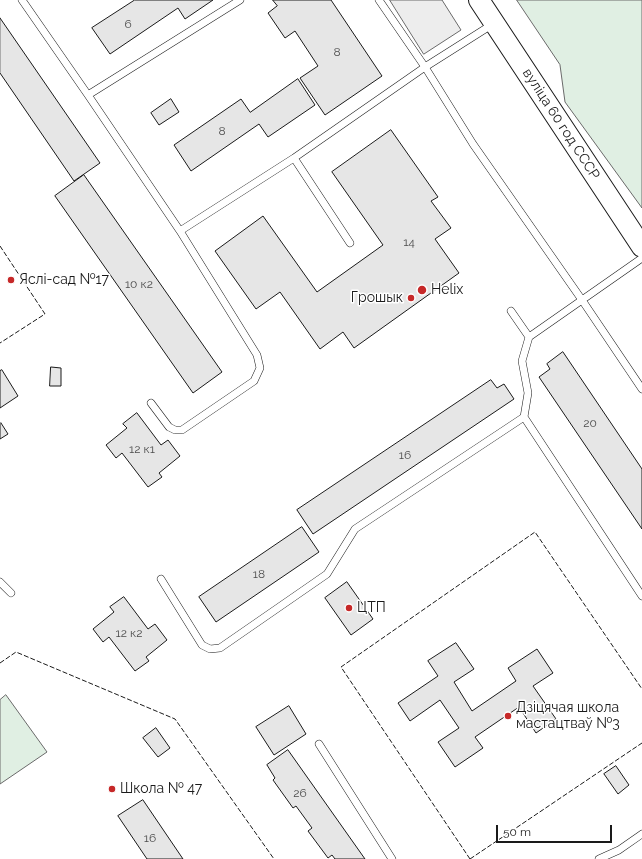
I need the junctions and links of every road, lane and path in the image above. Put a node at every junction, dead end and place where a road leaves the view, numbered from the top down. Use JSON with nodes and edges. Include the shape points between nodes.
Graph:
{"nodes":[{"id":1,"x":22,"y":0,"type":"edge"},
{"id":2,"x":240,"y":0,"type":"edge"},
{"id":3,"x":379,"y":0,"type":"edge"},
{"id":4,"x":479,"y":0,"type":"edge"},
{"id":5,"x":494,"y":23,"type":"junction"},
{"id":6,"x":425,"y":67,"type":"junction"},
{"id":7,"x":88,"y":95,"type":"junction"},
{"id":8,"x":294,"y":158,"type":"junction"},
{"id":9,"x":180,"y":232,"type":"junction"},
{"id":10,"x":350,"y":243,"type":"dead end"},
{"id":11,"x":642,"y":247,"type":"edge"},
{"id":12,"x":642,"y":258,"type":"edge"},
{"id":13,"x":582,"y":300,"type":"junction"},
{"id":14,"x":511,"y":311,"type":"dead end"},
{"id":15,"x":529,"y":337,"type":"junction"},
{"id":16,"x":642,"y":389,"type":"edge"},
{"id":17,"x":151,"y":403,"type":"dead end"},
{"id":18,"x":524,"y":416,"type":"junction"},
{"id":19,"x":161,"y":578,"type":"dead end"},
{"id":20,"x":0,"y":582,"type":"edge"},
{"id":21,"x":11,"y":593,"type":"dead end"},
{"id":22,"x":642,"y":596,"type":"edge"},
{"id":23,"x":319,"y":744,"type":"dead end"},
{"id":24,"x":642,"y":834,"type":"edge"},
{"id":25,"x":392,"y":859,"type":"edge"},
{"id":26,"x":599,"y":859,"type":"edge"}],
"edges":[{"from":1,"to":7,"type":"lane"},
{"from":2,"to":7,"type":"lane"},
{"from":3,"to":6,"type":"lane"},
{"from":4,"to":5,"type":"main road","name":"вуліца 60 год СССР"},
{"from":5,"to":6,"type":"lane"},
{"from":5,"to":11,"type":"main road","name":"вуліца 60 год СССР"},
{"from":6,"to":8,"type":"lane"},
{"from":6,"to":13,"type":"lane","via":[[473,144]]},
{"from":7,"to":9,"type":"lane"},
{"from":8,"to":9,"type":"lane"},
{"from":8,"to":10,"type":"lane"},
{"from":9,"to":17,"type":"lane","via":[[257,355],[260,368],[254,381],[182,430],[169,427]]},
{"from":12,"to":13,"type":"lane"},
{"from":13,"to":15,"type":"lane"},
{"from":13,"to":16,"type":"lane"},
{"from":14,"to":15,"type":"lane"},
{"from":15,"to":18,"type":"lane","via":[[522,361],[528,393]]},
{"from":18,"to":19,"type":"lane","via":[[355,529],[327,574],[220,648],[210,649],[202,645]]},
{"from":18,"to":22,"type":"lane"},
{"from":20,"to":21,"type":"lane"},
{"from":23,"to":25,"type":"lane"},
{"from":24,"to":26,"type":"lane","via":[[619,850]]}]}
